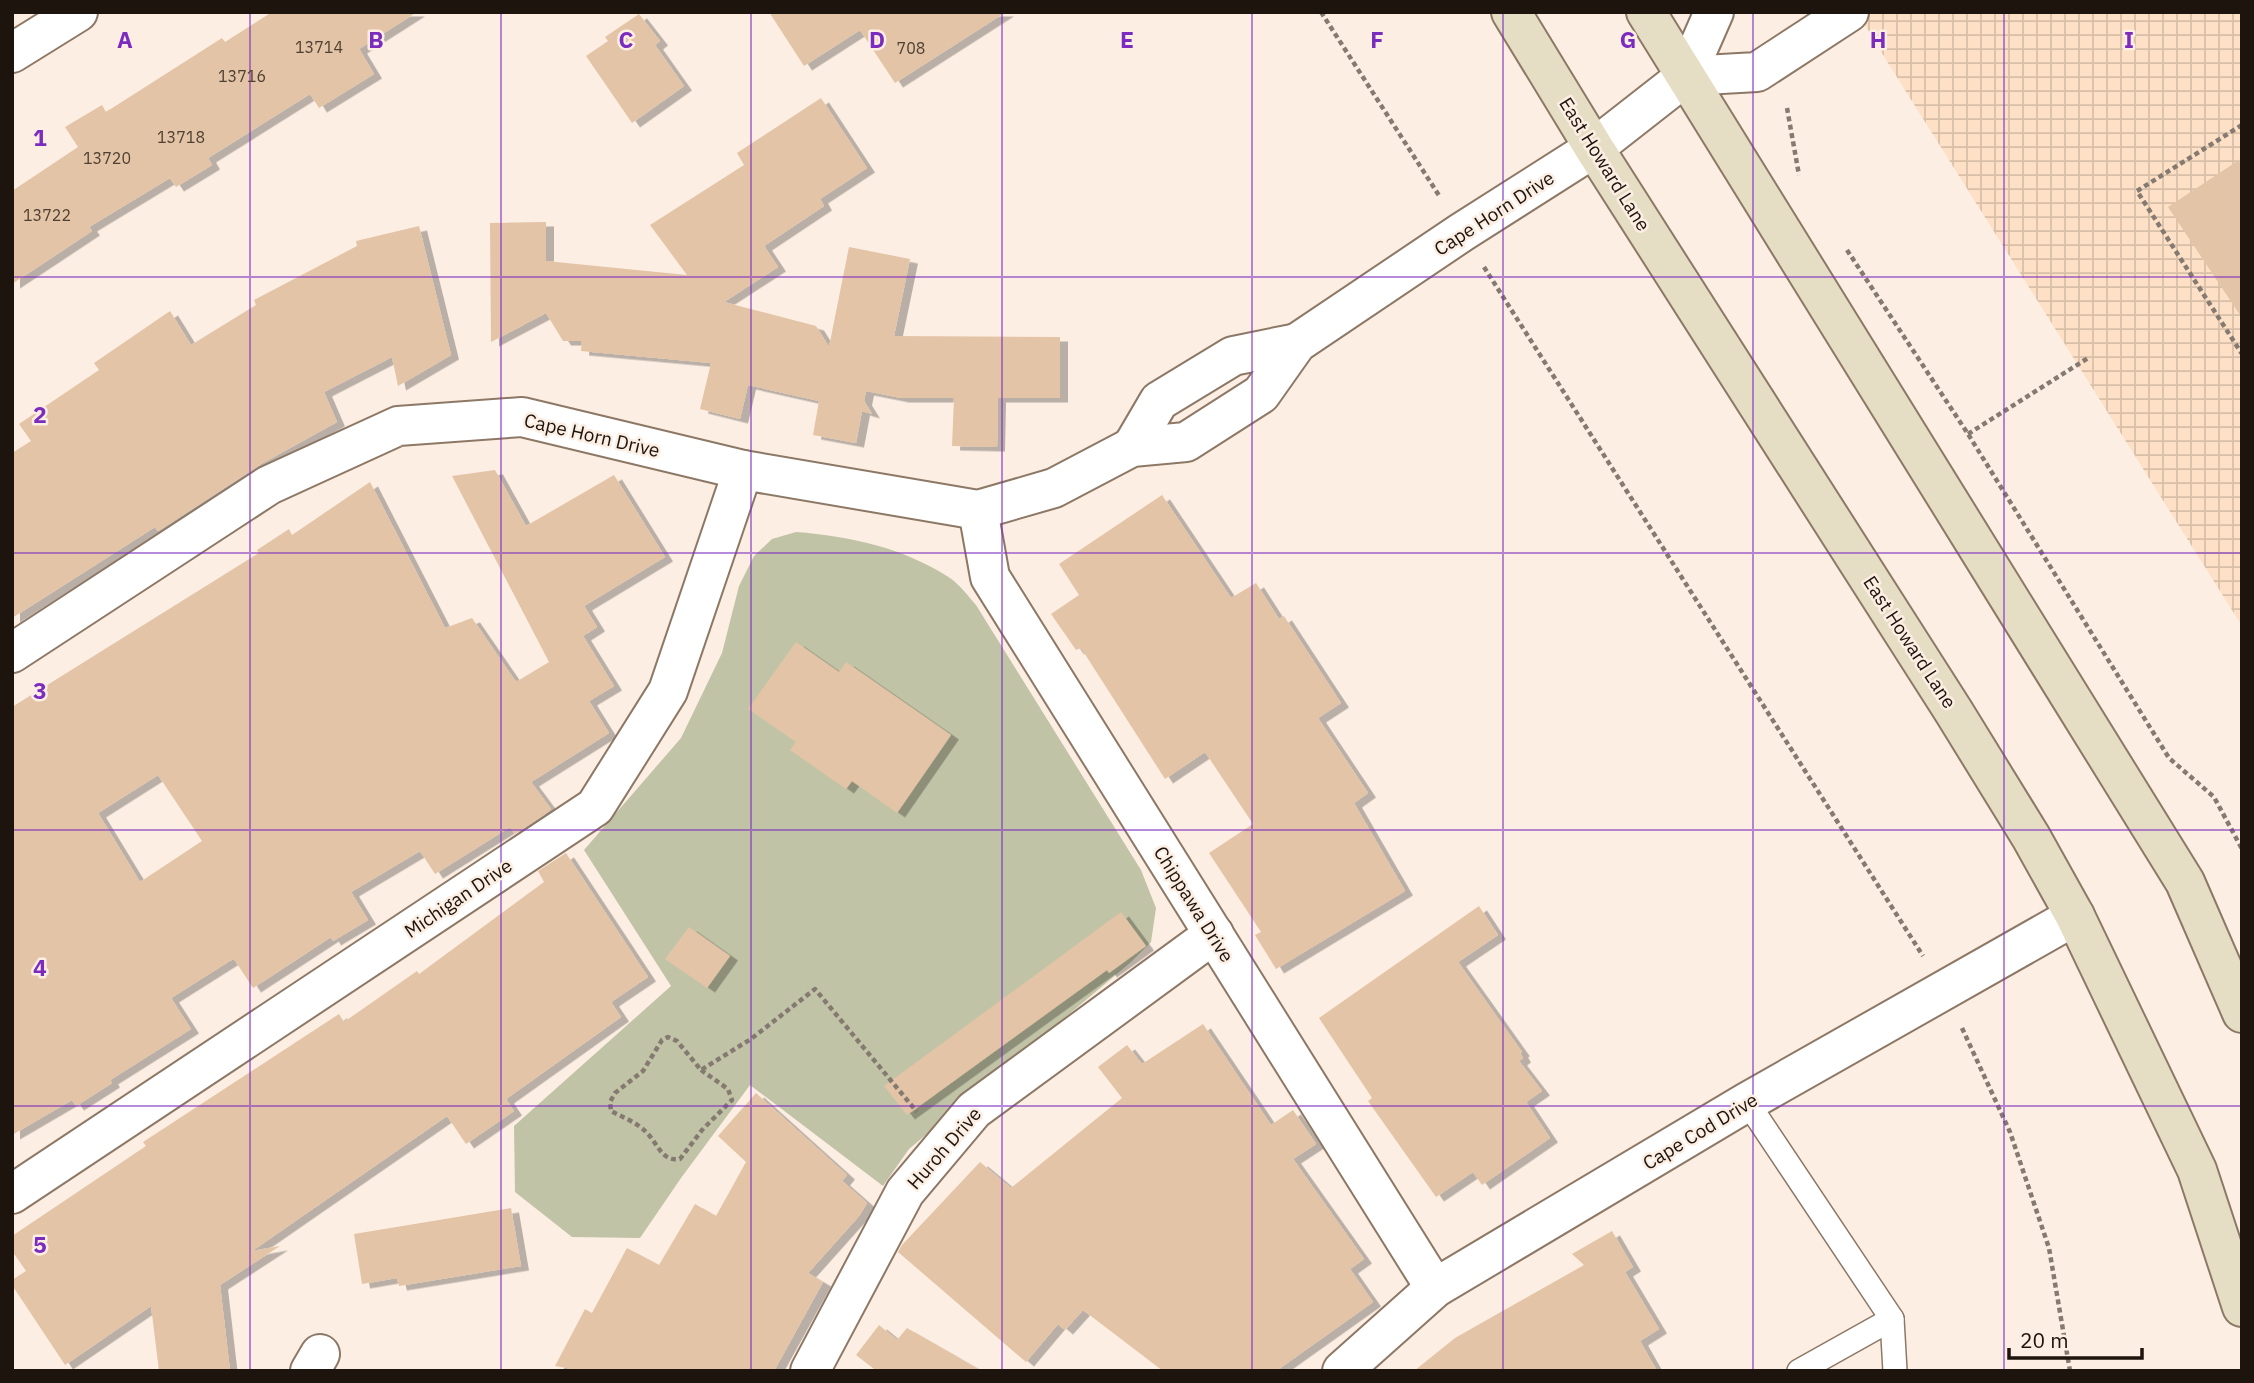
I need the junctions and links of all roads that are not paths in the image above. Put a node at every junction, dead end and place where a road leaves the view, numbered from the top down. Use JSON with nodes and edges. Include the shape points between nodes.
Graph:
{"nodes":[{"id":1,"x":78,"y":12,"type":"edge"},
{"id":2,"x":1511,"y":12,"type":"edge"},
{"id":3,"x":1646,"y":12,"type":"edge"},
{"id":4,"x":1714,"y":12,"type":"edge"},
{"id":5,"x":1849,"y":12,"type":"edge"},
{"id":6,"x":12,"y":53,"type":"edge"},
{"id":7,"x":1686,"y":76,"type":"junction"},
{"id":8,"x":1594,"y":148,"type":"junction"},
{"id":9,"x":1297,"y":343,"type":"junction"},
{"id":10,"x":1132,"y":447,"type":"junction"},
{"id":11,"x":743,"y":470,"type":"junction"},
{"id":12,"x":978,"y":510,"type":"junction"},
{"id":13,"x":12,"y":653,"type":"edge"},
{"id":14,"x":2075,"y":916,"type":"junction"},
{"id":15,"x":1214,"y":934,"type":"junction"},
{"id":16,"x":2242,"y":1013,"type":"edge"},
{"id":17,"x":1747,"y":1102,"type":"junction"},
{"id":18,"x":12,"y":1194,"type":"edge"},
{"id":19,"x":1435,"y":1288,"type":"junction"},
{"id":20,"x":2242,"y":1307,"type":"edge"},
{"id":21,"x":1892,"y":1319,"type":"junction"},
{"id":22,"x":810,"y":1371,"type":"edge"},
{"id":23,"x":1342,"y":1371,"type":"edge"},
{"id":24,"x":1800,"y":1371,"type":"edge"},
{"id":25,"x":1895,"y":1371,"type":"edge"}],
"edges":[{"from":1,"to":6,"type":"street"},
{"from":2,"to":8,"type":"main road","name":"East Howard Lane"},
{"from":3,"to":7,"type":"main road"},
{"from":4,"to":7,"type":"street"},
{"from":5,"to":7,"type":"street","via":[[1757,72]]},
{"from":7,"to":8,"type":"street","name":"Cape Horn Drive"},
{"from":7,"to":16,"type":"main road","via":[[2185,882]]},
{"from":8,"to":9,"type":"street","name":"Cape Horn Drive"},
{"from":8,"to":14,"type":"main road","name":"East Howard Lane","via":[[1954,712]]},
{"from":9,"to":10,"type":"street","name":"Cape Horn Drive","via":[[1233,356],[1159,401]]},
{"from":9,"to":10,"type":"street","name":"Cape Horn Drive","via":[[1261,394],[1186,442]]},
{"from":10,"to":12,"type":"street","name":"Cape Horn Drive","via":[[1054,488]]},
{"from":11,"to":12,"type":"street","name":"Cape Horn Drive"},
{"from":11,"to":13,"type":"street","name":"Cape Horn Drive","via":[[522,417],[398,426],[269,485]]},
{"from":11,"to":18,"type":"street","name":"Michigan Drive","via":[[668,691],[594,807]]},
{"from":12,"to":15,"type":"street","name":"Chippawa Drive","via":[[990,577]]},
{"from":14,"to":17,"type":"street","name":"Cape Cod Drive"},
{"from":14,"to":20,"type":"main road","name":"East Howard Lane","via":[[2197,1170]]},
{"from":15,"to":19,"type":"street","name":"Chippawa Drive"},
{"from":15,"to":22,"type":"street","name":"Huroh Drive","via":[[974,1110],[905,1192]]},
{"from":17,"to":19,"type":"street","name":"Cape Cod Drive"},
{"from":17,"to":21,"type":"lane"},
{"from":19,"to":23,"type":"street","name":"Cape Cod Drive"},
{"from":21,"to":24,"type":"lane"},
{"from":21,"to":25,"type":"lane"}]}
